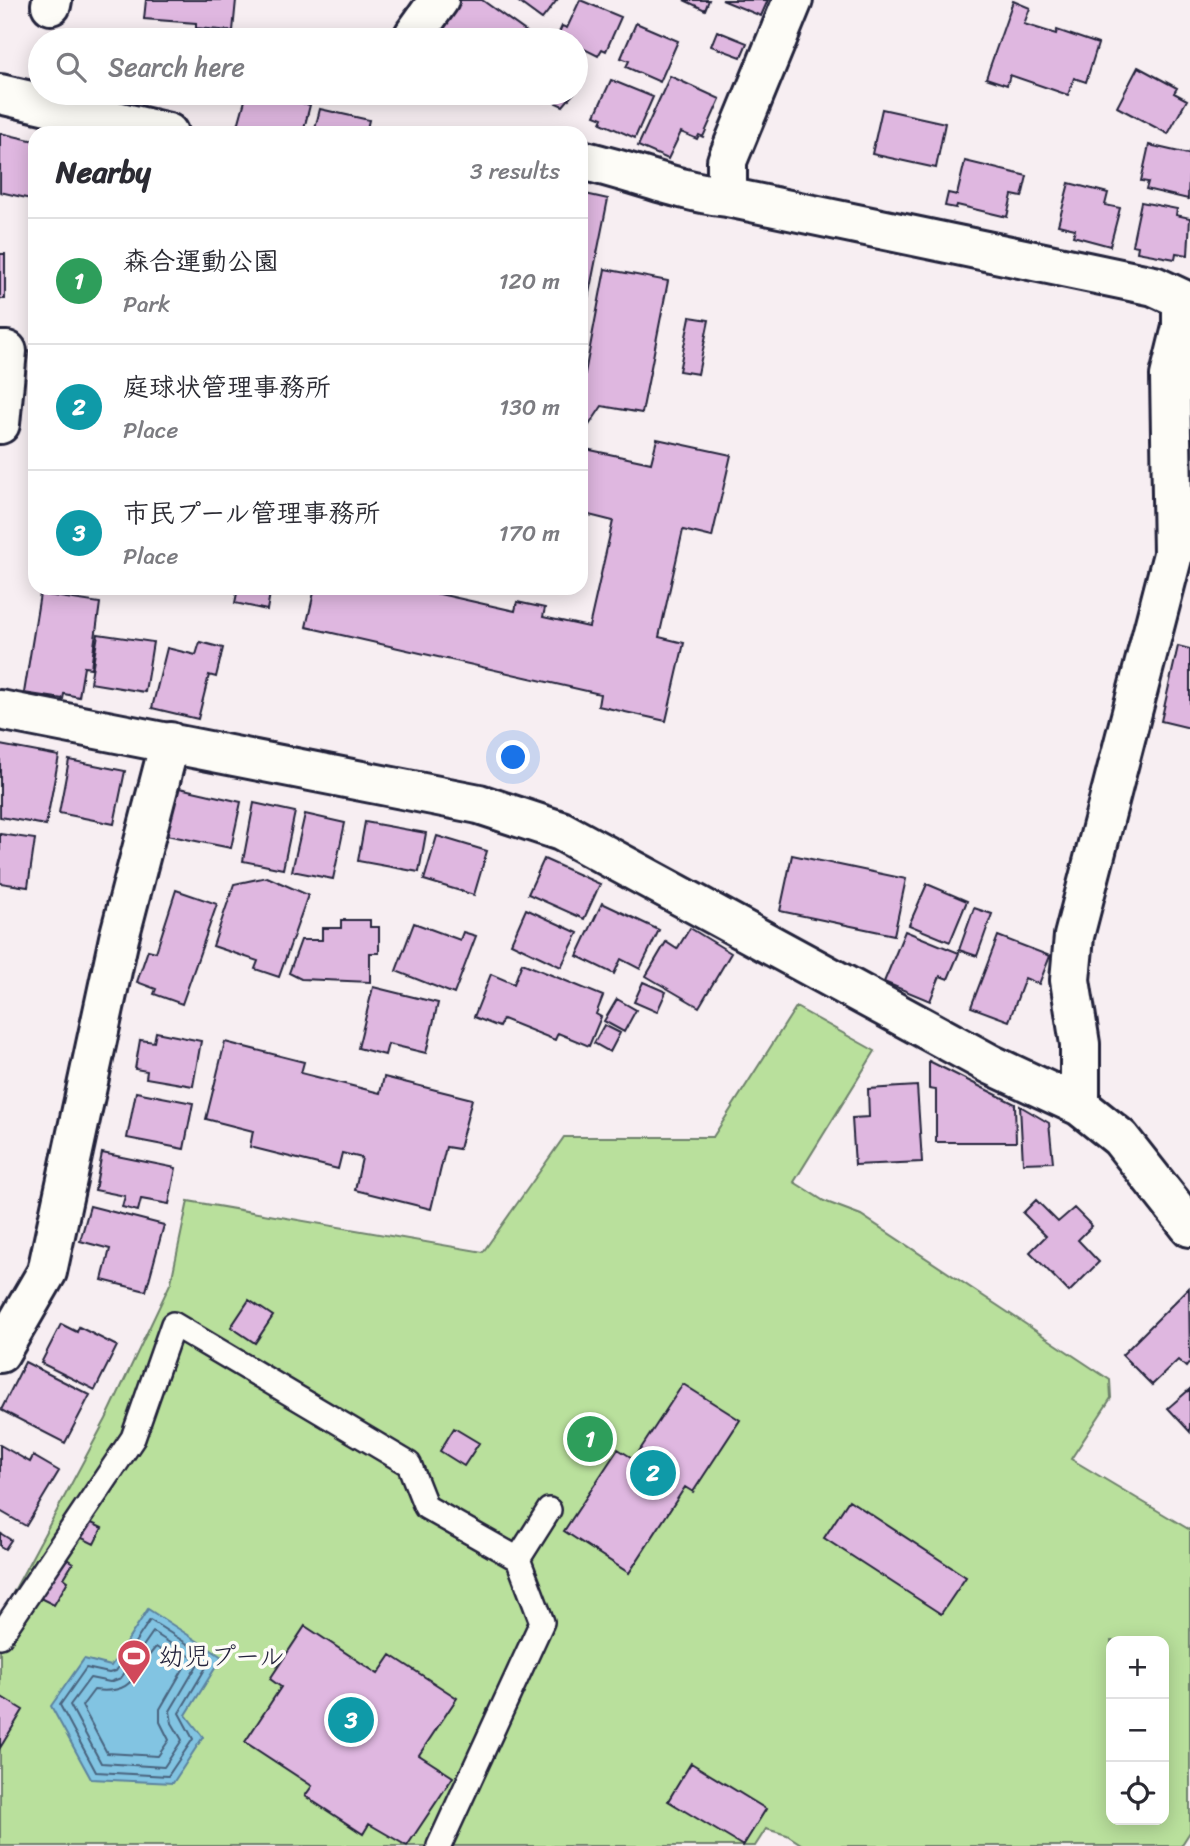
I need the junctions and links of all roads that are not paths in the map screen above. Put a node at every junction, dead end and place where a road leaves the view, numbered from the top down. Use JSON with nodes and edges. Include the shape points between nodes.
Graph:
{"nodes":[{"id":1,"x":439,"y":0,"type":"edge"},
{"id":2,"x":793,"y":0,"type":"edge"},
{"id":3,"x":419,"y":28,"type":"edge"},
{"id":4,"x":0,"y":94,"type":"edge"},
{"id":5,"x":28,"y":100,"type":"edge"},
{"id":6,"x":47,"y":105,"type":"edge"},
{"id":7,"x":138,"y":126,"type":"edge"},
{"id":8,"x":588,"y":162,"type":"edge"},
{"id":9,"x":727,"y":197,"type":"junction"},
{"id":10,"x":0,"y":351,"type":"edge"},
{"id":11,"x":0,"y":424,"type":"edge"},
{"id":12,"x":1180,"y":484,"type":"edge"},
{"id":13,"x":0,"y":710,"type":"edge"},
{"id":14,"x":170,"y":742,"type":"junction"},
{"id":15,"x":1080,"y":1106,"type":"junction"},
{"id":16,"x":1190,"y":1227,"type":"edge"},
{"id":17,"x":0,"y":1353,"type":"edge"},
{"id":18,"x":549,"y":1510,"type":"dead end"},
{"id":19,"x":519,"y":1559,"type":"junction"},
{"id":20,"x":0,"y":1636,"type":"edge"},
{"id":21,"x":439,"y":1846,"type":"edge"}],
"edges":[{"from":1,"to":3,"type":"street"},
{"from":2,"to":9,"type":"street","via":[[727,161]]},
{"from":4,"to":5,"type":"street"},
{"from":6,"to":7,"type":"street"},
{"from":8,"to":9,"type":"street","via":[[689,192]]},
{"from":9,"to":12,"type":"street","via":[[1154,286],[1182,299],[1182,327],[1170,376]]},
{"from":10,"to":11,"type":"street","via":[[7,351]]},
{"from":12,"to":15,"type":"street","via":[[1173,554],[1074,936],[1070,980],[1080,1044]]},
{"from":13,"to":14,"type":"street"},
{"from":14,"to":15,"type":"street","via":[[479,804],[561,831],[992,1065]]},
{"from":14,"to":17,"type":"street","via":[[119,938],[47,1272]]},
{"from":15,"to":16,"type":"street","via":[[1120,1138]]},
{"from":18,"to":19,"type":"lane"},
{"from":19,"to":20,"type":"lane","via":[[426,1507],[410,1464],[173,1324],[132,1438]]},
{"from":19,"to":21,"type":"lane","via":[[542,1622]]}]}
